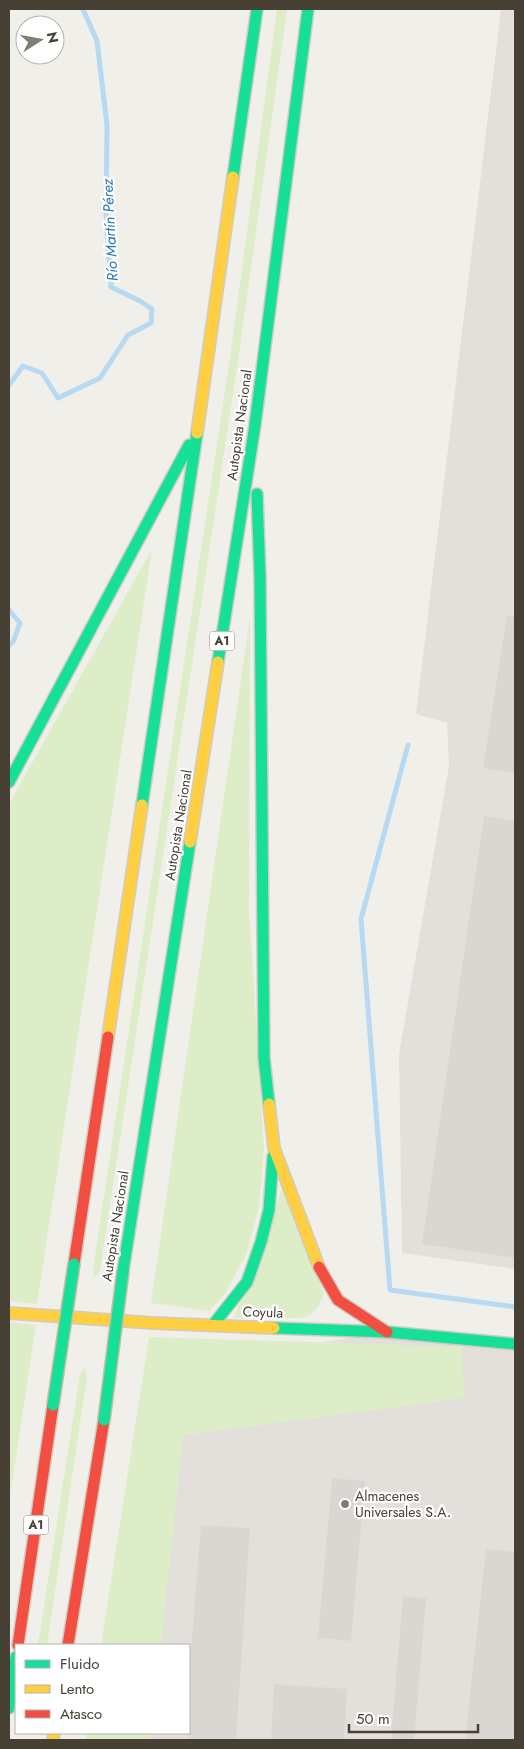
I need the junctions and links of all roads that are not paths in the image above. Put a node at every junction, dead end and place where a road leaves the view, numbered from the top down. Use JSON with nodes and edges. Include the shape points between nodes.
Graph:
{"nodes":[{"id":1,"x":257,"y":9,"type":"edge"},
{"id":2,"x":308,"y":9,"type":"edge"},
{"id":3,"x":255,"y":425,"type":"junction"},
{"id":4,"x":198,"y":428,"type":"junction"},
{"id":5,"x":9,"y":782,"type":"edge"},
{"id":6,"x":274,"y":1148,"type":"junction"},
{"id":7,"x":9,"y":1313,"type":"edge"},
{"id":8,"x":213,"y":1325,"type":"junction"},
{"id":9,"x":387,"y":1332,"type":"junction"},
{"id":10,"x":515,"y":1344,"type":"edge"},
{"id":11,"x":18,"y":1644,"type":"edge"},
{"id":12,"x":68,"y":1644,"type":"edge"},
{"id":13,"x":15,"y":1664,"type":"edge"},
{"id":14,"x":9,"y":1708,"type":"edge"}],
"edges":[{"from":1,"to":4,"type":"main road","number":"A1"},
{"from":2,"to":3,"type":"main road","name":"Autopista Nacional","number":"A1"},
{"from":3,"to":6,"type":"main road","via":[[260,577],[264,1058]]},
{"from":3,"to":12,"type":"main road","name":"Autopista Nacional","number":"A1","bridge":true},
{"from":4,"to":5,"type":"main road"},
{"from":4,"to":11,"type":"main road","number":"A1","bridge":true},
{"from":6,"to":8,"type":"main road","via":[[269,1210],[262,1242],[247,1282]]},
{"from":6,"to":9,"type":"main road","via":[[317,1263],[338,1300]]},
{"from":7,"to":8,"type":"main road","name":"Coyula"},
{"from":8,"to":9,"type":"main road","name":"Coyula"},
{"from":9,"to":10,"type":"main road","name":"Coyula"},
{"from":13,"to":14,"type":"main road"}]}
